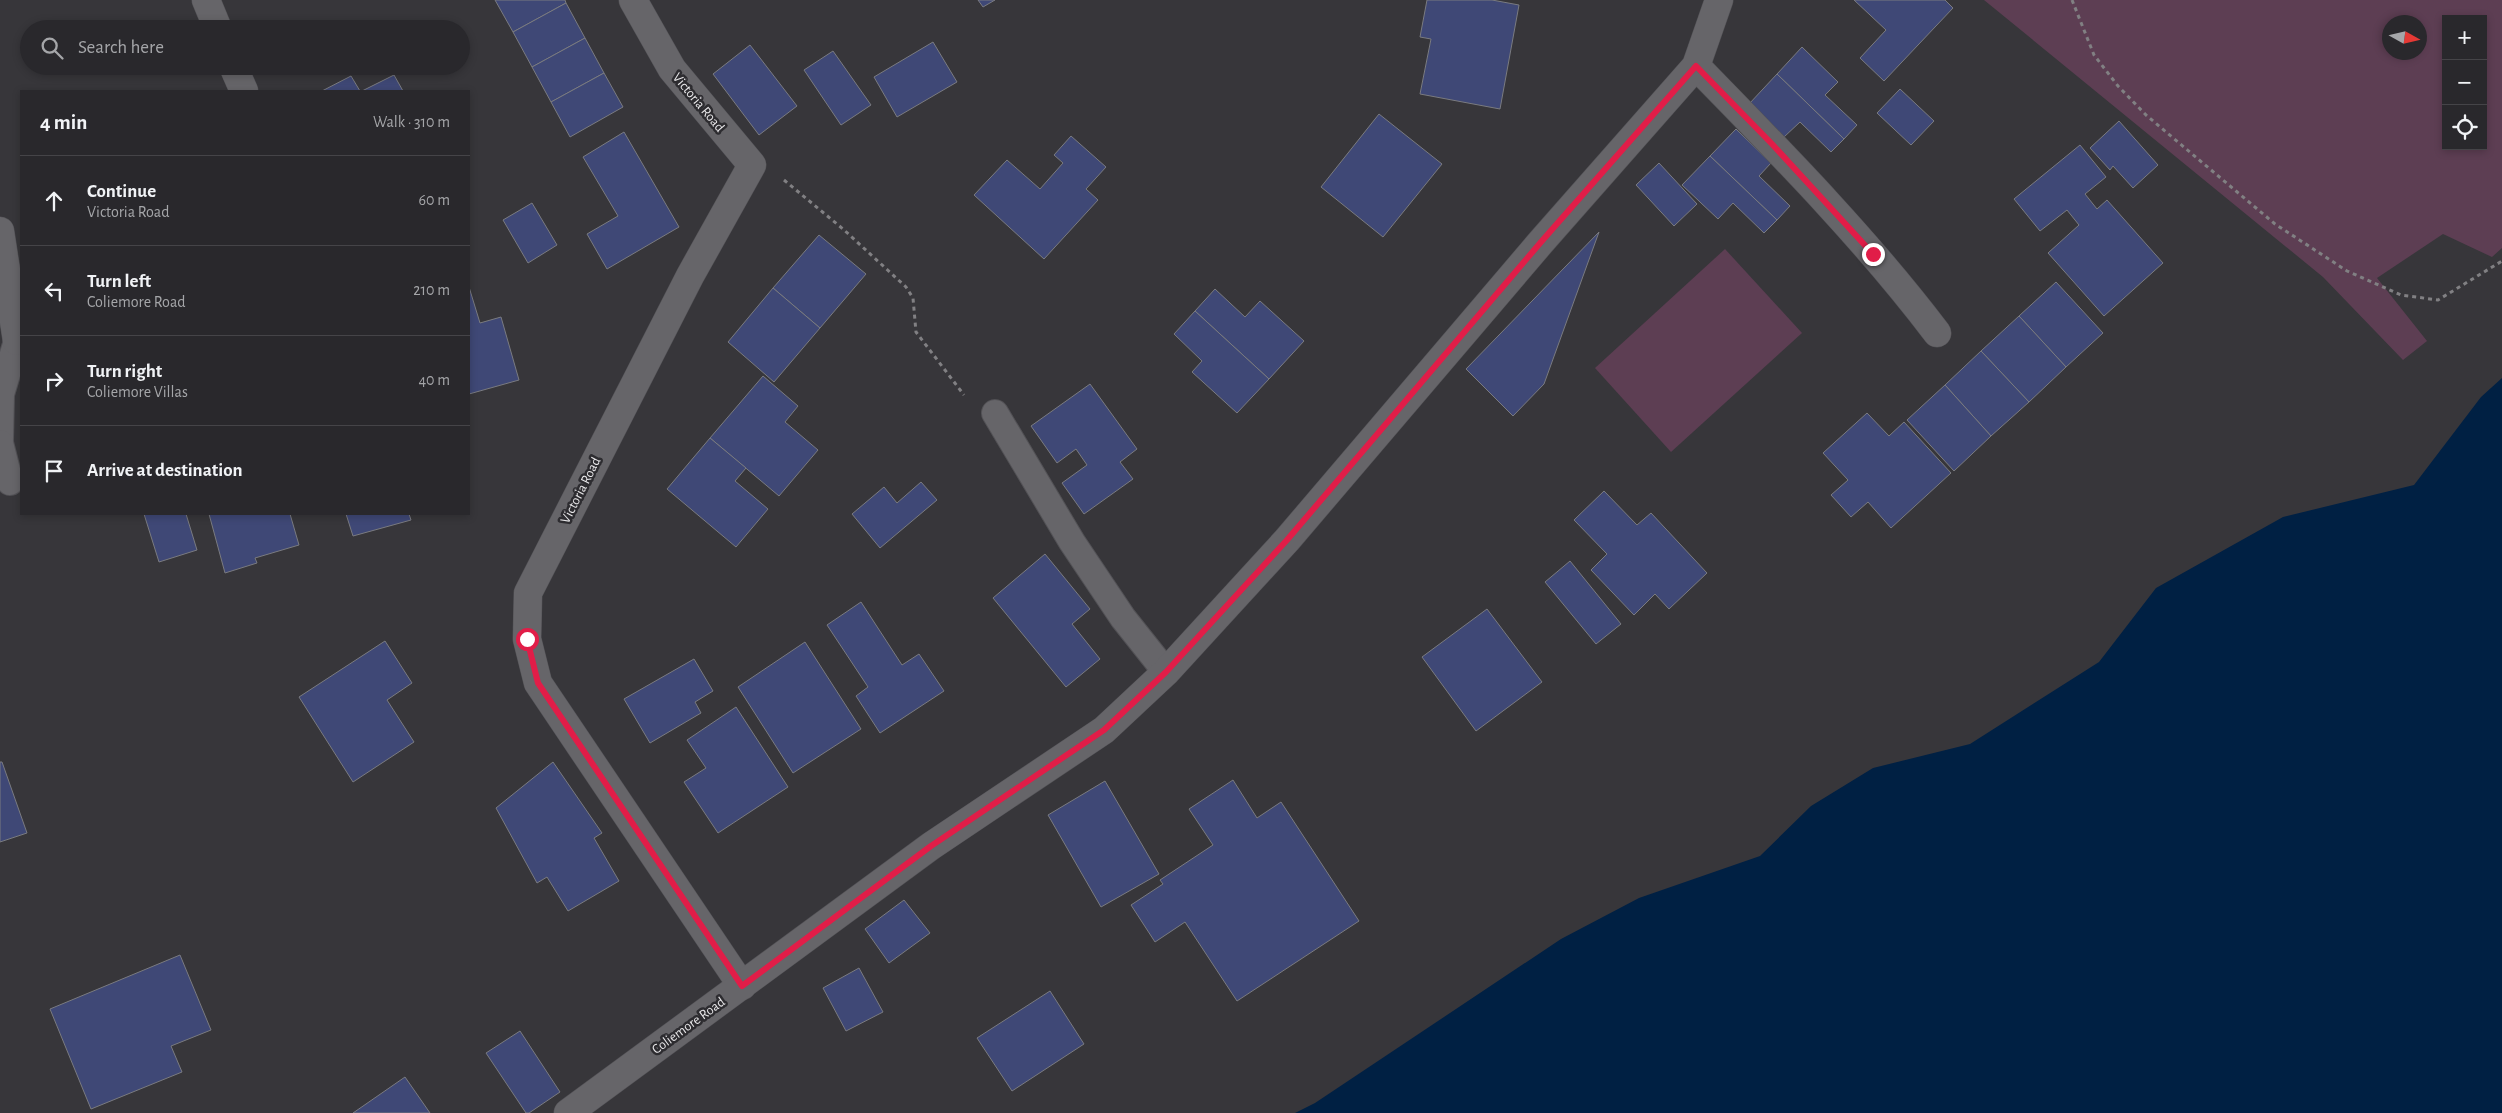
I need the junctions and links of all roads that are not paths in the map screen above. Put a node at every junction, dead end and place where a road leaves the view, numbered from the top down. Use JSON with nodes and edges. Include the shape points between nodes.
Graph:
{"nodes":[{"id":1,"x":206,"y":0,"type":"edge"},
{"id":2,"x":632,"y":0,"type":"edge"},
{"id":3,"x":1719,"y":0,"type":"edge"},
{"id":4,"x":214,"y":20,"type":"edge"},
{"id":5,"x":1696,"y":66,"type":"junction"},
{"id":6,"x":237,"y":75,"type":"edge"},
{"id":7,"x":244,"y":90,"type":"edge"},
{"id":8,"x":0,"y":231,"type":"edge"},
{"id":9,"x":1937,"y":333,"type":"dead end"},
{"id":10,"x":17,"y":341,"type":"joint"},
{"id":11,"x":995,"y":413,"type":"dead end"},
{"id":12,"x":0,"y":439,"type":"edge"},
{"id":13,"x":0,"y":443,"type":"edge"},
{"id":14,"x":10,"y":482,"type":"dead end"},
{"id":15,"x":1166,"y":672,"type":"junction"},
{"id":16,"x":742,"y":986,"type":"junction"},
{"id":17,"x":568,"y":1113,"type":"edge"}],
"edges":[{"from":1,"to":4,"type":"street"},
{"from":2,"to":16,"type":"street","name":"Victoria Road","via":[[672,69],[752,166],[690,276],[528,593],[527,639],[538,683]]},
{"from":3,"to":5,"type":"street","name":"Coliemore Road"},
{"from":5,"to":9,"type":"street","via":[[1899,282]]},
{"from":5,"to":15,"type":"street","name":"Coliemore Road","via":[[1287,540]]},
{"from":6,"to":7,"type":"street"},
{"from":8,"to":10,"type":"street"},
{"from":10,"to":12,"type":"lane","via":[[1,394]]},
{"from":11,"to":15,"type":"lane","via":[[1072,542],[1123,618]]},
{"from":13,"to":14,"type":"lane"},
{"from":15,"to":16,"type":"street","name":"Coliemore Road","via":[[1104,730],[931,846]]},
{"from":16,"to":17,"type":"street","name":"Coliemore Road"}]}
